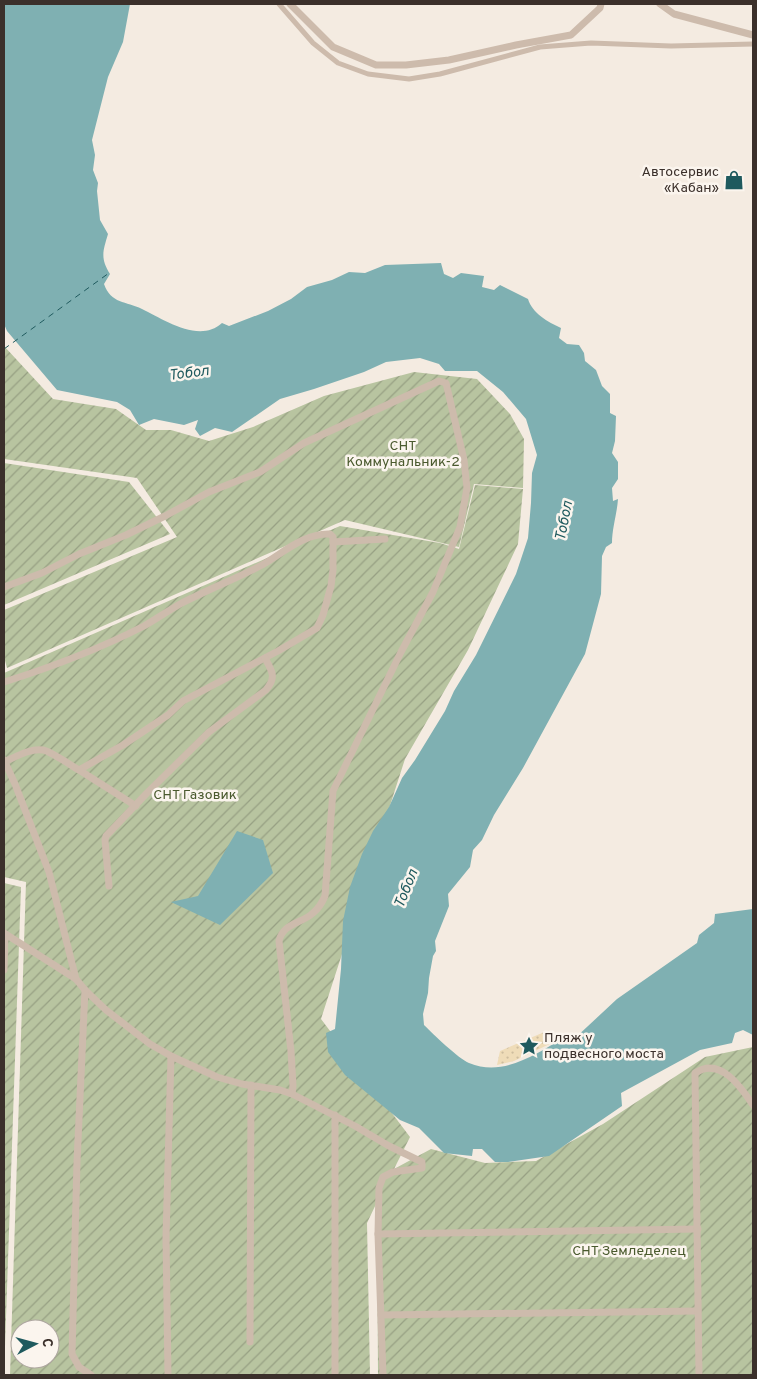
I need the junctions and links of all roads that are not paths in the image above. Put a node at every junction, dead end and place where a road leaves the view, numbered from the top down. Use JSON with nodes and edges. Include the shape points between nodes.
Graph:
{"nodes":[{"id":1,"x":279,"y":4,"type":"edge"},
{"id":2,"x":290,"y":4,"type":"edge"},
{"id":3,"x":601,"y":4,"type":"edge"},
{"id":4,"x":660,"y":4,"type":"edge"},
{"id":5,"x":753,"y":35,"type":"edge"},
{"id":6,"x":753,"y":44,"type":"edge"},
{"id":7,"x":385,"y":539,"type":"dead end"},
{"id":8,"x":333,"y":542,"type":"junction"},
{"id":9,"x":4,"y":587,"type":"edge"},
{"id":10,"x":265,"y":658,"type":"junction"},
{"id":11,"x":4,"y":682,"type":"edge"},
{"id":12,"x":4,"y":761,"type":"edge"},
{"id":13,"x":79,"y":770,"type":"junction"},
{"id":14,"x":136,"y":806,"type":"junction"},
{"id":15,"x":109,"y":886,"type":"dead end"},
{"id":16,"x":4,"y":933,"type":"edge"},
{"id":17,"x":4,"y":970,"type":"edge"},
{"id":18,"x":76,"y":979,"type":"junction"},
{"id":19,"x":85,"y":990,"type":"junction"},
{"id":20,"x":171,"y":1056,"type":"junction"},
{"id":21,"x":251,"y":1085,"type":"junction"},
{"id":22,"x":292,"y":1094,"type":"junction"},
{"id":23,"x":753,"y":1106,"type":"edge"},
{"id":24,"x":336,"y":1116,"type":"junction"},
{"id":25,"x":698,"y":1229,"type":"junction"},
{"id":26,"x":378,"y":1234,"type":"junction"},
{"id":27,"x":698,"y":1311,"type":"junction"},
{"id":28,"x":381,"y":1315,"type":"junction"},
{"id":29,"x":250,"y":1342,"type":"dead end"},
{"id":30,"x":91,"y":1375,"type":"edge"},
{"id":31,"x":168,"y":1375,"type":"edge"},
{"id":32,"x":335,"y":1375,"type":"edge"},
{"id":33,"x":383,"y":1375,"type":"edge"},
{"id":34,"x":699,"y":1375,"type":"edge"}],
"edges":[{"from":1,"to":6,"type":"street","via":[[313,43],[338,63],[368,74],[409,79],[540,47],[590,43],[671,46]]},
{"from":2,"to":3,"type":"street","via":[[334,47],[376,65],[449,60],[571,35]]},
{"from":4,"to":5,"type":"street","via":[[674,14]]},
{"from":7,"to":8,"type":"street"},
{"from":8,"to":10,"type":"street","via":[[331,586],[316,628]]},
{"from":8,"to":11,"type":"street","via":[[330,534],[312,536],[110,642]]},
{"from":9,"to":22,"type":"street","via":[[42,573],[166,516],[209,492],[260,472],[304,443],[439,381],[446,383],[464,460],[467,488],[460,527],[433,592],[333,791],[325,896],[312,915],[292,924],[280,935]]},
{"from":10,"to":13,"type":"street","via":[[183,701],[123,745]]},
{"from":10,"to":14,"type":"street","via":[[273,676],[266,690],[210,732]]},
{"from":12,"to":13,"type":"street","via":[[26,752],[44,750]]},
{"from":12,"to":18,"type":"street","via":[[50,872]]},
{"from":13,"to":14,"type":"street"},
{"from":14,"to":15,"type":"street","via":[[106,836]]},
{"from":16,"to":17,"type":"street"},
{"from":16,"to":18,"type":"street"},
{"from":18,"to":19,"type":"street"},
{"from":19,"to":20,"type":"street","via":[[150,1044]]},
{"from":19,"to":30,"type":"street","via":[[72,1354],[79,1367]]},
{"from":20,"to":21,"type":"street","via":[[217,1076]]},
{"from":20,"to":31,"type":"street","via":[[166,1237]]},
{"from":21,"to":22,"type":"street"},
{"from":21,"to":29,"type":"street"},
{"from":22,"to":24,"type":"street"},
{"from":23,"to":25,"type":"street","via":[[733,1079],[720,1069],[695,1073]]},
{"from":24,"to":26,"type":"street","via":[[422,1162],[422,1168],[393,1172],[383,1177],[379,1188]]},
{"from":24,"to":32,"type":"street"},
{"from":25,"to":26,"type":"street"},
{"from":25,"to":27,"type":"street"},
{"from":26,"to":28,"type":"street"},
{"from":27,"to":28,"type":"street"},
{"from":27,"to":34,"type":"street"},
{"from":28,"to":33,"type":"street"}]}
